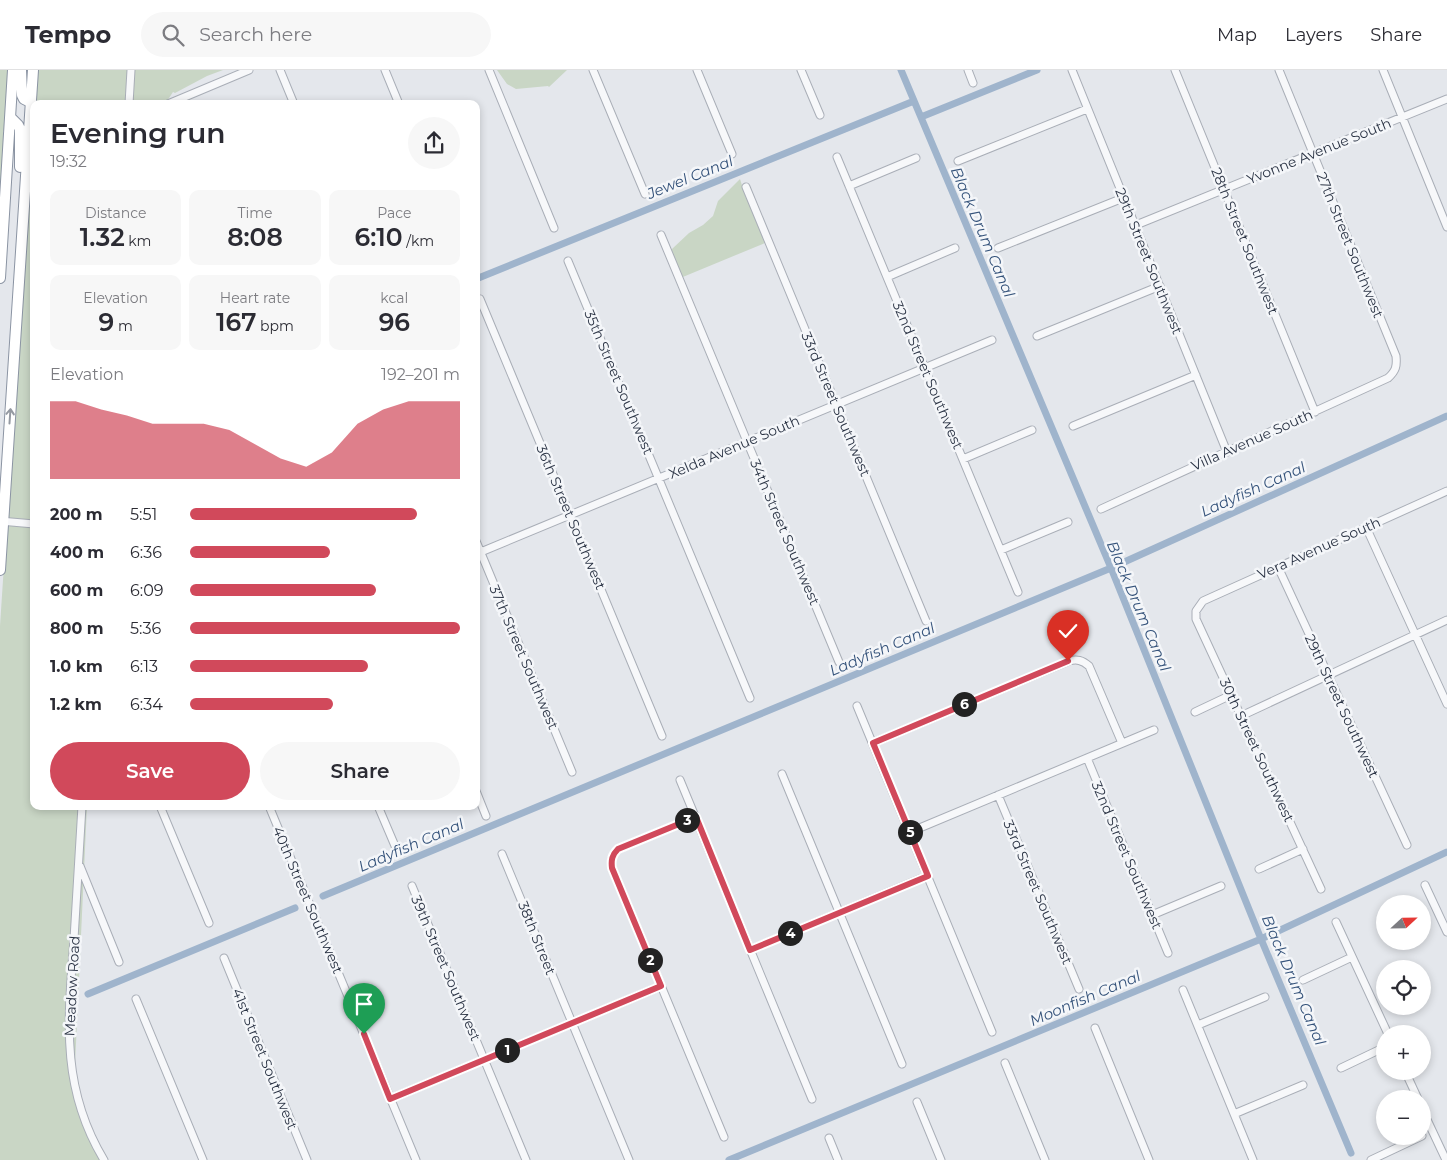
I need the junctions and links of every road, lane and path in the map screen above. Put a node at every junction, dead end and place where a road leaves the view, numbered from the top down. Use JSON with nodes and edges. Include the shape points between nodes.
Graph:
{"nodes":[{"id":1,"x":13,"y":70,"type":"edge"},
{"id":2,"x":22,"y":70,"type":"edge"},
{"id":3,"x":33,"y":70,"type":"edge"},
{"id":4,"x":131,"y":70,"type":"edge"},
{"id":5,"x":249,"y":70,"type":"edge"},
{"id":6,"x":280,"y":70,"type":"edge"},
{"id":7,"x":385,"y":70,"type":"edge"},
{"id":8,"x":489,"y":70,"type":"edge"},
{"id":9,"x":593,"y":70,"type":"edge"},
{"id":10,"x":697,"y":70,"type":"edge"},
{"id":11,"x":801,"y":70,"type":"edge"},
{"id":12,"x":968,"y":70,"type":"edge"},
{"id":13,"x":1072,"y":70,"type":"edge"},
{"id":14,"x":1176,"y":70,"type":"edge"},
{"id":15,"x":1279,"y":70,"type":"edge"},
{"id":16,"x":1383,"y":70,"type":"edge"},
{"id":17,"x":973,"y":83,"type":"dead end"},
{"id":18,"x":187,"y":96,"type":"junction"},
{"id":19,"x":1447,"y":99,"type":"edge"},
{"id":20,"x":30,"y":100,"type":"edge"},
{"id":21,"x":129,"y":100,"type":"edge"},
{"id":22,"x":178,"y":100,"type":"edge"},
{"id":23,"x":188,"y":100,"type":"edge"},
{"id":24,"x":292,"y":100,"type":"edge"},
{"id":25,"x":397,"y":100,"type":"edge"},
{"id":26,"x":30,"y":102,"type":"joint"},
{"id":27,"x":1087,"y":109,"type":"junction"},
{"id":28,"x":820,"y":114,"type":"dead end"},
{"id":29,"x":10,"y":117,"type":"junction"},
{"id":30,"x":1402,"y":117,"type":"junction"},
{"id":31,"x":1313,"y":153,"type":"junction"},
{"id":32,"x":732,"y":154,"type":"dead end"},
{"id":33,"x":837,"y":157,"type":"dead end"},
{"id":34,"x":916,"y":158,"type":"dead end"},
{"id":35,"x":958,"y":161,"type":"dead end"},
{"id":36,"x":849,"y":186,"type":"junction"},
{"id":37,"x":746,"y":187,"type":"dead end"},
{"id":38,"x":1224,"y":190,"type":"junction"},
{"id":39,"x":645,"y":194,"type":"dead end"},
{"id":40,"x":1124,"y":198,"type":"junction"},
{"id":41,"x":1136,"y":226,"type":"junction"},
{"id":42,"x":1447,"y":226,"type":"edge"},
{"id":43,"x":554,"y":228,"type":"dead end"},
{"id":44,"x":661,"y":235,"type":"dead end"},
{"id":45,"x":955,"y":248,"type":"dead end"},
{"id":46,"x":998,"y":248,"type":"dead end"},
{"id":47,"x":21,"y":249,"type":"junction"},
{"id":48,"x":568,"y":261,"type":"dead end"},
{"id":49,"x":887,"y":277,"type":"junction"},
{"id":50,"x":0,"y":278,"type":"edge"},
{"id":51,"x":1160,"y":286,"type":"junction"},
{"id":52,"x":480,"y":299,"type":"dead end"},
{"id":53,"x":1037,"y":336,"type":"dead end"},
{"id":54,"x":992,"y":340,"type":"dead end"},
{"id":55,"x":1397,"y":365,"type":"joint"},
{"id":56,"x":925,"y":368,"type":"junction"},
{"id":57,"x":1196,"y":375,"type":"junction"},
{"id":58,"x":836,"y":405,"type":"junction"},
{"id":59,"x":1315,"y":412,"type":"junction"},
{"id":60,"x":1073,"y":426,"type":"dead end"},
{"id":61,"x":1032,"y":430,"type":"dead end"},
{"id":62,"x":748,"y":442,"type":"junction"},
{"id":63,"x":1227,"y":452,"type":"junction"},
{"id":64,"x":963,"y":459,"type":"junction"},
{"id":65,"x":658,"y":479,"type":"junction"},
{"id":66,"x":1447,"y":491,"type":"edge"},
{"id":67,"x":1101,"y":509,"type":"dead end"},
{"id":68,"x":570,"y":515,"type":"junction"},
{"id":69,"x":2,"y":521,"type":"edge"},
{"id":70,"x":1068,"y":522,"type":"dead end"},
{"id":71,"x":30,"y":524,"type":"edge"},
{"id":72,"x":1366,"y":527,"type":"junction"},
{"id":73,"x":1001,"y":550,"type":"junction"},
{"id":74,"x":480,"y":553,"type":"edge"},
{"id":75,"x":480,"y":555,"type":"edge"},
{"id":76,"x":1278,"y":567,"type":"junction"},
{"id":77,"x":0,"y":570,"type":"edge"},
{"id":78,"x":1018,"y":592,"type":"dead end"},
{"id":79,"x":1196,"y":611,"type":"joint"},
{"id":80,"x":1447,"y":620,"type":"edge"},
{"id":81,"x":926,"y":622,"type":"dead end"},
{"id":82,"x":1415,"y":635,"type":"junction"},
{"id":83,"x":839,"y":662,"type":"dead end"},
{"id":84,"x":1328,"y":676,"type":"junction"},
{"id":85,"x":1231,"y":695,"type":"junction"},
{"id":86,"x":750,"y":698,"type":"dead end"},
{"id":87,"x":1447,"y":704,"type":"edge"},
{"id":88,"x":857,"y":706,"type":"dead end"},
{"id":89,"x":1195,"y":712,"type":"dead end"},
{"id":90,"x":1241,"y":716,"type":"junction"},
{"id":91,"x":1154,"y":730,"type":"dead end"},
{"id":92,"x":662,"y":736,"type":"dead end"},
{"id":93,"x":873,"y":743,"type":"junction"},
{"id":94,"x":1122,"y":744,"type":"junction"},
{"id":95,"x":1087,"y":758,"type":"junction"},
{"id":96,"x":572,"y":772,"type":"dead end"},
{"id":97,"x":782,"y":774,"type":"dead end"},
{"id":98,"x":680,"y":780,"type":"dead end"},
{"id":99,"x":998,"y":795,"type":"junction"},
{"id":100,"x":480,"y":801,"type":"edge"},
{"id":101,"x":82,"y":810,"type":"edge"},
{"id":102,"x":162,"y":810,"type":"edge"},
{"id":103,"x":271,"y":810,"type":"edge"},
{"id":104,"x":380,"y":810,"type":"edge"},
{"id":105,"x":486,"y":816,"type":"dead end"},
{"id":106,"x":696,"y":817,"type":"junction"},
{"id":107,"x":910,"y":832,"type":"junction"},
{"id":108,"x":1407,"y":845,"type":"dead end"},
{"id":109,"x":1303,"y":850,"type":"junction"},
{"id":110,"x":398,"y":852,"type":"dead end"},
{"id":111,"x":502,"y":854,"type":"dead end"},
{"id":112,"x":79,"y":863,"type":"junction"},
{"id":113,"x":1259,"y":869,"type":"dead end"},
{"id":114,"x":928,"y":876,"type":"junction"},
{"id":115,"x":412,"y":886,"type":"dead end"},
{"id":116,"x":1221,"y":886,"type":"dead end"},
{"id":117,"x":1425,"y":886,"type":"dead end"},
{"id":118,"x":1321,"y":889,"type":"dead end"},
{"id":119,"x":839,"y":913,"type":"junction"},
{"id":120,"x":1152,"y":915,"type":"junction"},
{"id":121,"x":1336,"y":922,"type":"dead end"},
{"id":122,"x":209,"y":923,"type":"dead end"},
{"id":123,"x":1447,"y":932,"type":"edge"},
{"id":124,"x":750,"y":950,"type":"junction"},
{"id":125,"x":1168,"y":953,"type":"dead end"},
{"id":126,"x":1352,"y":957,"type":"junction"},
{"id":127,"x":224,"y":958,"type":"dead end"},
{"id":128,"x":119,"y":962,"type":"dead end"},
{"id":129,"x":1304,"y":980,"type":"dead end"},
{"id":130,"x":661,"y":986,"type":"junction"},
{"id":131,"x":1079,"y":989,"type":"dead end"},
{"id":132,"x":1183,"y":990,"type":"dead end"},
{"id":133,"x":1265,"y":997,"type":"dead end"},
{"id":134,"x":136,"y":999,"type":"dead end"},
{"id":135,"x":572,"y":1023,"type":"junction"},
{"id":136,"x":1198,"y":1025,"type":"junction"},
{"id":137,"x":1384,"y":1025,"type":"edge"},
{"id":138,"x":1094,"y":1028,"type":"dead end"},
{"id":139,"x":992,"y":1032,"type":"dead end"},
{"id":140,"x":1376,"y":1052,"type":"edge"},
{"id":141,"x":484,"y":1060,"type":"junction"},
{"id":142,"x":1005,"y":1063,"type":"dead end"},
{"id":143,"x":902,"y":1064,"type":"dead end"},
{"id":144,"x":1341,"y":1068,"type":"dead end"},
{"id":145,"x":1303,"y":1085,"type":"dead end"},
{"id":146,"x":390,"y":1099,"type":"junction"},
{"id":147,"x":812,"y":1099,"type":"dead end"},
{"id":148,"x":917,"y":1102,"type":"dead end"},
{"id":149,"x":1234,"y":1114,"type":"junction"},
{"id":150,"x":1431,"y":1127,"type":"edge"},
{"id":151,"x":1433,"y":1131,"type":"joint"},
{"id":152,"x":724,"y":1137,"type":"dead end"},
{"id":153,"x":829,"y":1138,"type":"dead end"},
{"id":154,"x":1403,"y":1145,"type":"edge"},
{"id":155,"x":1446,"y":1158,"type":"edge"},
{"id":156,"x":104,"y":1160,"type":"edge"},
{"id":157,"x":203,"y":1160,"type":"edge"},
{"id":158,"x":307,"y":1160,"type":"edge"},
{"id":159,"x":416,"y":1160,"type":"edge"},
{"id":160,"x":526,"y":1160,"type":"edge"},
{"id":161,"x":629,"y":1160,"type":"edge"},
{"id":162,"x":838,"y":1160,"type":"edge"},
{"id":163,"x":942,"y":1160,"type":"edge"},
{"id":164,"x":1045,"y":1160,"type":"edge"},
{"id":165,"x":1149,"y":1160,"type":"edge"},
{"id":166,"x":1254,"y":1160,"type":"edge"},
{"id":167,"x":1371,"y":1160,"type":"edge"}],
"edges":[{"from":1,"to":29,"type":"highway"},
{"from":2,"to":26,"type":"highway","via":[[22,95]]},
{"from":3,"to":20,"type":"highway"},
{"from":4,"to":21,"type":"street"},
{"from":5,"to":18,"type":"street"},
{"from":6,"to":24,"type":"street"},
{"from":7,"to":25,"type":"street"},
{"from":8,"to":43,"type":"street"},
{"from":9,"to":39,"type":"street"},
{"from":10,"to":32,"type":"street"},
{"from":11,"to":28,"type":"street"},
{"from":12,"to":17,"type":"street"},
{"from":13,"to":27,"type":"street","name":"29th Street Southwest"},
{"from":14,"to":38,"type":"street","name":"28th Street Southwest"},
{"from":15,"to":31,"type":"street","name":"27th Street Southwest"},
{"from":16,"to":30,"type":"street"},
{"from":18,"to":22,"type":"street"},
{"from":18,"to":23,"type":"street"},
{"from":19,"to":30,"type":"street","name":"Yvonne Avenue South"},
{"from":26,"to":47,"type":"highway"},
{"from":27,"to":35,"type":"street"},
{"from":27,"to":40,"type":"street","name":"29th Street Southwest"},
{"from":29,"to":47,"type":"highway","via":[[18,125],[20,136],[15,233]]},
{"from":29,"to":50,"type":"highway"},
{"from":30,"to":31,"type":"street","name":"Yvonne Avenue South"},
{"from":30,"to":42,"type":"street"},
{"from":31,"to":38,"type":"street","name":"Yvonne Avenue South"},
{"from":31,"to":55,"type":"street","name":"27th Street Southwest"},
{"from":33,"to":36,"type":"street","name":"32nd Street Southwest"},
{"from":34,"to":36,"type":"street"},
{"from":36,"to":49,"type":"street","name":"32nd Street Southwest"},
{"from":37,"to":58,"type":"street","name":"33rd Street Southwest"},
{"from":38,"to":41,"type":"street","name":"Yvonne Avenue South"},
{"from":38,"to":59,"type":"street","name":"28th Street Southwest"},
{"from":40,"to":41,"type":"street","name":"29th Street Southwest"},
{"from":40,"to":46,"type":"street"},
{"from":41,"to":51,"type":"street","name":"29th Street Southwest"},
{"from":44,"to":62,"type":"street","name":"34th Street Southwest"},
{"from":45,"to":49,"type":"street"},
{"from":69,"to":47,"type":"highway","one_way":true},
{"from":48,"to":65,"type":"street","name":"35th Street Southwest"},
{"from":49,"to":56,"type":"street","name":"32nd Street Southwest"},
{"from":51,"to":53,"type":"street"},
{"from":51,"to":57,"type":"street","name":"29th Street Southwest"},
{"from":52,"to":68,"type":"street","name":"36th Street Southwest"},
{"from":54,"to":56,"type":"street","name":"Xelda Avenue South"},
{"from":55,"to":59,"type":"street","name":"Villa Avenue South","via":[[1388,378]]},
{"from":56,"to":58,"type":"street","name":"Xelda Avenue South"},
{"from":56,"to":64,"type":"street","name":"32nd Street Southwest"},
{"from":57,"to":60,"type":"street"},
{"from":57,"to":63,"type":"street","name":"29th Street Southwest"},
{"from":58,"to":62,"type":"street","name":"Xelda Avenue South"},
{"from":58,"to":81,"type":"street","name":"33rd Street Southwest"},
{"from":59,"to":63,"type":"street","name":"Villa Avenue South"},
{"from":61,"to":64,"type":"street"},
{"from":62,"to":65,"type":"street","name":"Xelda Avenue South"},
{"from":62,"to":83,"type":"street","name":"34th Street Southwest"},
{"from":63,"to":67,"type":"street","name":"Villa Avenue South"},
{"from":64,"to":73,"type":"street","name":"32nd Street Southwest"},
{"from":65,"to":68,"type":"street","name":"Xelda Avenue South"},
{"from":65,"to":86,"type":"street","name":"35th Street Southwest"},
{"from":66,"to":72,"type":"street","name":"Vera Avenue South"},
{"from":68,"to":74,"type":"street","name":"Xelda Avenue South"},
{"from":68,"to":92,"type":"street","name":"36th Street Southwest"},
{"from":69,"to":71,"type":"street"},
{"from":69,"to":77,"type":"highway"},
{"from":70,"to":73,"type":"street"},
{"from":72,"to":76,"type":"street","name":"Vera Avenue South"},
{"from":72,"to":82,"type":"street"},
{"from":73,"to":78,"type":"street","name":"32nd Street Southwest"},
{"from":75,"to":96,"type":"street","name":"37th Street Southwest"},
{"from":76,"to":79,"type":"street","name":"Vera Avenue South","via":[[1203,601]]},
{"from":76,"to":84,"type":"street","name":"29th Street Southwest"},
{"from":79,"to":85,"type":"street","name":"30th Street Southwest","via":[[1196,619]]},
{"from":80,"to":82,"type":"street"},
{"from":82,"to":84,"type":"street"},
{"from":82,"to":87,"type":"street"},
{"from":84,"to":90,"type":"street"},
{"from":84,"to":108,"type":"street","name":"29th Street Southwest"},
{"from":85,"to":89,"type":"street"},
{"from":85,"to":90,"type":"street","name":"30th Street Southwest"},
{"from":88,"to":93,"type":"street"},
{"from":90,"to":109,"type":"street","name":"30th Street Southwest"},
{"from":91,"to":94,"type":"street"},
{"from":93,"to":94,"type":"street","via":[[1077,659],[1088,666]]},
{"from":93,"to":107,"type":"street"},
{"from":94,"to":95,"type":"street"},
{"from":95,"to":99,"type":"street"},
{"from":95,"to":120,"type":"street","name":"32nd Street Southwest"},
{"from":97,"to":119,"type":"street"},
{"from":98,"to":106,"type":"street"},
{"from":99,"to":107,"type":"street"},
{"from":99,"to":131,"type":"street","name":"33rd Street Southwest"},
{"from":100,"to":105,"type":"street"},
{"from":101,"to":112,"type":"street","name":"Meadow Road"},
{"from":102,"to":122,"type":"street"},
{"from":103,"to":146,"type":"street","name":"40th Street Southwest"},
{"from":104,"to":110,"type":"street"},
{"from":106,"to":124,"type":"street"},
{"from":106,"to":130,"type":"street","via":[[618,849],[611,861]]},
{"from":107,"to":114,"type":"street"},
{"from":109,"to":113,"type":"street"},
{"from":109,"to":118,"type":"street","name":"30th Street Southwest"},
{"from":111,"to":135,"type":"street","name":"38th Street"},
{"from":112,"to":128,"type":"street"},
{"from":112,"to":156,"type":"street","name":"Meadow Road","via":[[69,1049],[75,1088],[84,1117]]},
{"from":114,"to":119,"type":"street"},
{"from":114,"to":139,"type":"street"},
{"from":115,"to":141,"type":"street","name":"39th Street Southwest"},
{"from":116,"to":120,"type":"street"},
{"from":117,"to":123,"type":"street"},
{"from":119,"to":124,"type":"street"},
{"from":119,"to":143,"type":"street"},
{"from":120,"to":125,"type":"street","name":"32nd Street Southwest"},
{"from":121,"to":126,"type":"street"},
{"from":124,"to":147,"type":"street"},
{"from":126,"to":129,"type":"street"},
{"from":126,"to":137,"type":"street"},
{"from":127,"to":158,"type":"street","name":"41st Street Southwest"},
{"from":130,"to":135,"type":"street"},
{"from":130,"to":152,"type":"street"},
{"from":132,"to":136,"type":"street"},
{"from":133,"to":136,"type":"street"},
{"from":134,"to":157,"type":"street"},
{"from":135,"to":141,"type":"street"},
{"from":135,"to":161,"type":"street","name":"38th Street"},
{"from":136,"to":149,"type":"street"},
{"from":138,"to":165,"type":"street"},
{"from":140,"to":144,"type":"street"},
{"from":141,"to":146,"type":"street"},
{"from":141,"to":160,"type":"street","name":"39th Street Southwest"},
{"from":142,"to":164,"type":"street"},
{"from":145,"to":149,"type":"street"},
{"from":146,"to":159,"type":"street","name":"40th Street Southwest"},
{"from":148,"to":163,"type":"street"},
{"from":149,"to":166,"type":"street"},
{"from":150,"to":151,"type":"street"},
{"from":151,"to":155,"type":"street"},
{"from":153,"to":162,"type":"street"},
{"from":154,"to":167,"type":"street"}]}
